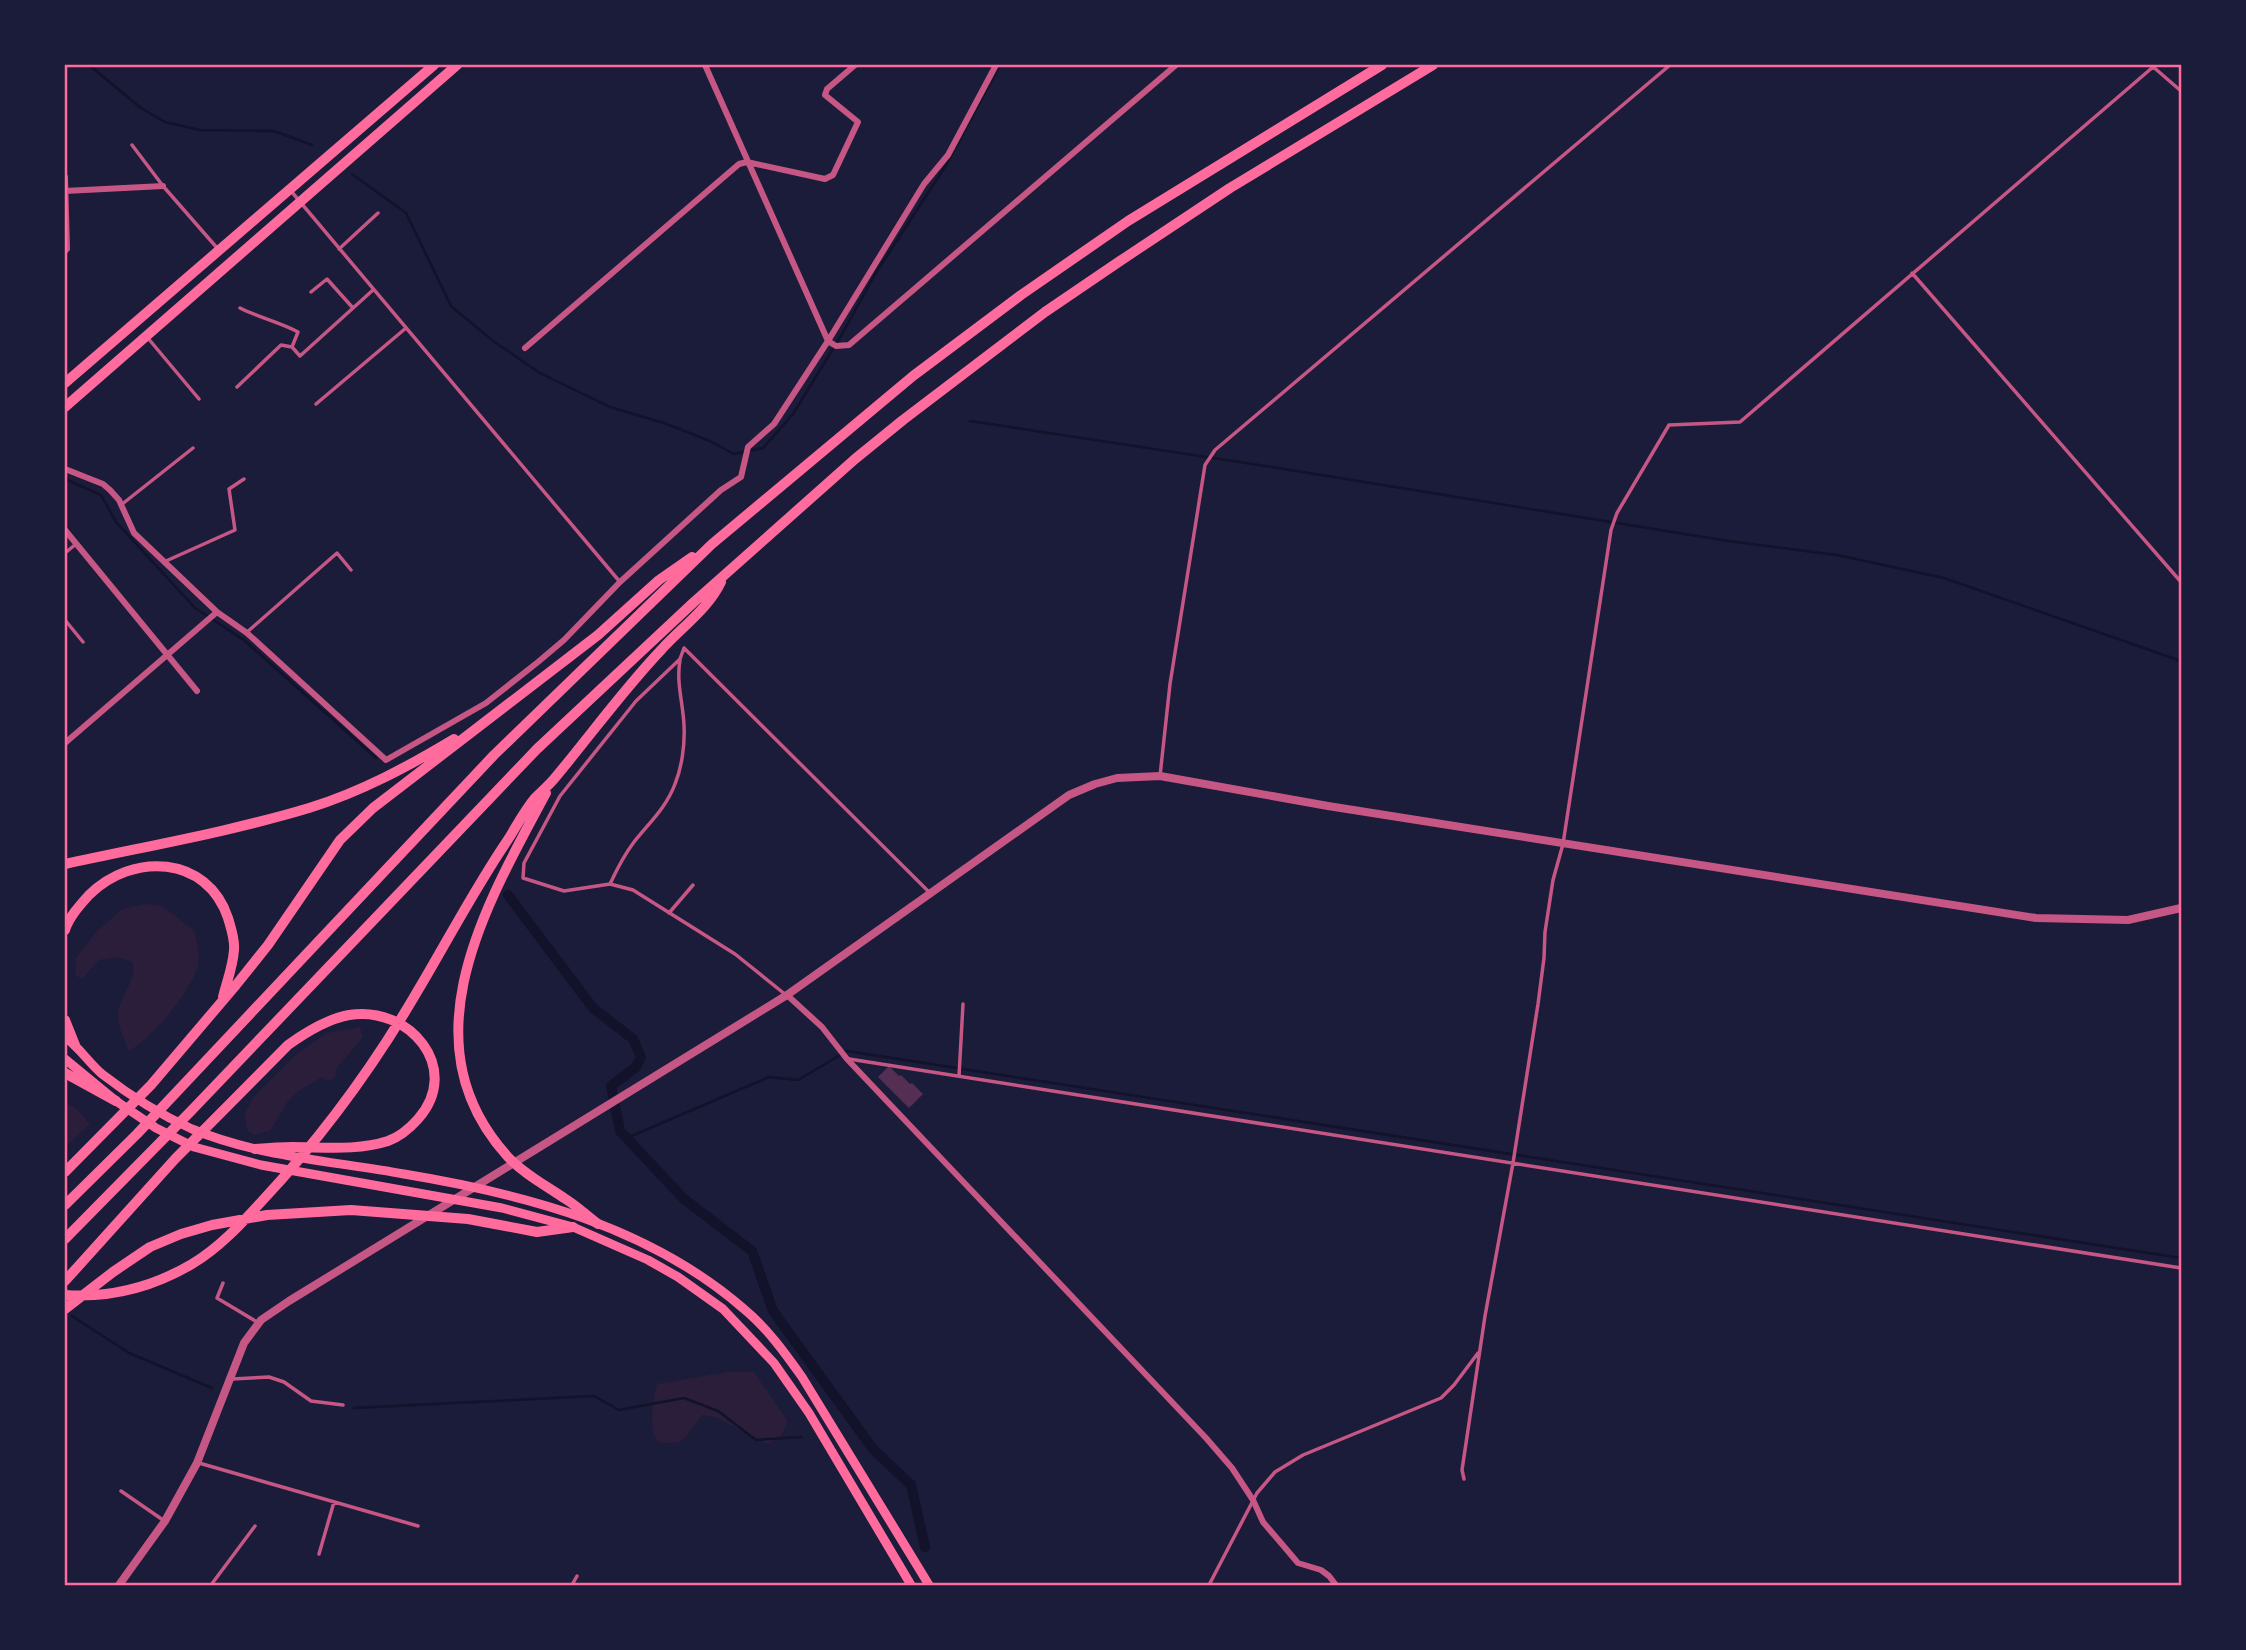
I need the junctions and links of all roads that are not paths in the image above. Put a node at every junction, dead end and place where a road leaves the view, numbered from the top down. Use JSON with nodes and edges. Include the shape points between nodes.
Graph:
{"nodes":[{"id":1,"x":434,"y":65,"type":"edge"},
{"id":2,"x":457,"y":65,"type":"edge"},
{"id":3,"x":705,"y":65,"type":"edge"},
{"id":4,"x":855,"y":65,"type":"edge"},
{"id":5,"x":996,"y":65,"type":"edge"},
{"id":6,"x":1176,"y":65,"type":"edge"},
{"id":7,"x":1382,"y":65,"type":"edge"},
{"id":8,"x":1433,"y":65,"type":"edge"},
{"id":9,"x":1670,"y":65,"type":"edge"},
{"id":10,"x":2152,"y":66,"type":"edge"},
{"id":11,"x":2181,"y":92,"type":"edge"},
{"id":12,"x":132,"y":145,"type":"dead end"},
{"id":13,"x":747,"y":162,"type":"junction"},
{"id":14,"x":65,"y":177,"type":"edge"},
{"id":15,"x":163,"y":186,"type":"junction"},
{"id":16,"x":290,"y":190,"type":"junction"},
{"id":17,"x":65,"y":191,"type":"edge"},
{"id":18,"x":300,"y":202,"type":"junction"},
{"id":19,"x":378,"y":213,"type":"dead end"},
{"id":20,"x":339,"y":248,"type":"junction"},
{"id":21,"x":219,"y":250,"type":"junction"},
{"id":22,"x":65,"y":251,"type":"edge"},
{"id":23,"x":1912,"y":273,"type":"junction"},
{"id":24,"x":374,"y":290,"type":"junction"},
{"id":25,"x":311,"y":292,"type":"dead end"},
{"id":26,"x":240,"y":308,"type":"dead end"},
{"id":27,"x":353,"y":308,"type":"junction"},
{"id":28,"x":406,"y":328,"type":"junction"},
{"id":29,"x":146,"y":336,"type":"junction"},
{"id":30,"x":828,"y":341,"type":"junction"},
{"id":31,"x":292,"y":347,"type":"junction"},
{"id":32,"x":525,"y":348,"type":"dead end"},
{"id":33,"x":65,"y":383,"type":"edge"},
{"id":34,"x":237,"y":387,"type":"dead end"},
{"id":35,"x":200,"y":399,"type":"dead end"},
{"id":36,"x":316,"y":404,"type":"dead end"},
{"id":37,"x":65,"y":407,"type":"edge"},
{"id":38,"x":193,"y":448,"type":"dead end"},
{"id":39,"x":65,"y":469,"type":"edge"},
{"id":40,"x":244,"y":479,"type":"dead end"},
{"id":41,"x":121,"y":505,"type":"junction"},
{"id":42,"x":65,"y":530,"type":"edge"},
{"id":43,"x":76,"y":544,"type":"junction"},
{"id":44,"x":712,"y":544,"type":"junction"},
{"id":45,"x":65,"y":553,"type":"edge"},
{"id":46,"x":166,"y":561,"type":"junction"},
{"id":47,"x":351,"y":570,"type":"dead end"},
{"id":48,"x":722,"y":578,"type":"junction"},
{"id":49,"x":620,"y":582,"type":"junction"},
{"id":50,"x":2181,"y":582,"type":"edge"},
{"id":51,"x":215,"y":613,"type":"junction"},
{"id":52,"x":65,"y":620,"type":"edge"},
{"id":53,"x":246,"y":633,"type":"junction"},
{"id":54,"x":83,"y":642,"type":"dead end"},
{"id":55,"x":167,"y":654,"type":"junction"},
{"id":56,"x":680,"y":659,"type":"junction"},
{"id":57,"x":197,"y":691,"type":"dead end"},
{"id":58,"x":515,"y":699,"type":"junction"},
{"id":59,"x":65,"y":743,"type":"edge"},
{"id":60,"x":1160,"y":776,"type":"junction"},
{"id":61,"x":552,"y":781,"type":"junction"},
{"id":62,"x":1563,"y":844,"type":"junction"},
{"id":63,"x":65,"y":864,"type":"edge"},
{"id":64,"x":610,"y":884,"type":"junction"},
{"id":65,"x":693,"y":885,"type":"dead end"},
{"id":66,"x":931,"y":894,"type":"junction"},
{"id":67,"x":2181,"y":908,"type":"edge"},
{"id":68,"x":669,"y":913,"type":"junction"},
{"id":69,"x":65,"y":930,"type":"edge"},
{"id":70,"x":787,"y":995,"type":"junction"},
{"id":71,"x":223,"y":999,"type":"junction"},
{"id":72,"x":963,"y":1004,"type":"dead end"},
{"id":73,"x":65,"y":1020,"type":"edge"},
{"id":74,"x":65,"y":1037,"type":"edge"},
{"id":75,"x":75,"y":1045,"type":"junction"},
{"id":76,"x":65,"y":1059,"type":"edge"},
{"id":77,"x":847,"y":1059,"type":"junction"},
{"id":78,"x":65,"y":1073,"type":"edge"},
{"id":79,"x":959,"y":1076,"type":"junction"},
{"id":80,"x":116,"y":1101,"type":"junction"},
{"id":81,"x":255,"y":1149,"type":"junction"},
{"id":82,"x":1513,"y":1162,"type":"junction"},
{"id":83,"x":65,"y":1172,"type":"edge"},
{"id":84,"x":65,"y":1206,"type":"edge"},
{"id":85,"x":598,"y":1224,"type":"junction"},
{"id":86,"x":573,"y":1227,"type":"junction"},
{"id":87,"x":65,"y":1239,"type":"edge"},
{"id":88,"x":2181,"y":1268,"type":"edge"},
{"id":89,"x":65,"y":1281,"type":"edge"},
{"id":90,"x":223,"y":1283,"type":"dead end"},
{"id":91,"x":65,"y":1295,"type":"edge"},
{"id":92,"x":65,"y":1309,"type":"edge"},
{"id":93,"x":259,"y":1323,"type":"junction"},
{"id":94,"x":1480,"y":1350,"type":"junction"},
{"id":95,"x":230,"y":1379,"type":"junction"},
{"id":96,"x":343,"y":1405,"type":"dead end"},
{"id":97,"x":197,"y":1463,"type":"junction"},
{"id":98,"x":1464,"y":1479,"type":"dead end"},
{"id":99,"x":121,"y":1491,"type":"dead end"},
{"id":100,"x":1253,"y":1500,"type":"junction"},
{"id":101,"x":334,"y":1502,"type":"junction"},
{"id":102,"x":165,"y":1521,"type":"junction"},
{"id":103,"x":255,"y":1526,"type":"dead end"},
{"id":104,"x":418,"y":1526,"type":"dead end"},
{"id":105,"x":319,"y":1554,"type":"dead end"},
{"id":106,"x":577,"y":1576,"type":"dead end"},
{"id":107,"x":119,"y":1585,"type":"edge"},
{"id":108,"x":211,"y":1585,"type":"edge"},
{"id":109,"x":572,"y":1585,"type":"edge"},
{"id":110,"x":911,"y":1585,"type":"edge"},
{"id":111,"x":929,"y":1585,"type":"edge"},
{"id":112,"x":1209,"y":1585,"type":"edge"},
{"id":113,"x":1336,"y":1585,"type":"edge"}],
"edges":[{"from":1,"to":16,"type":"main road"},
{"from":2,"to":18,"type":"main road"},
{"from":3,"to":13,"type":"street"},
{"from":4,"to":13,"type":"street","via":[[825,94],[859,122],[833,175],[825,179]]},
{"from":5,"to":30,"type":"street","via":[[948,155],[924,184]]},
{"from":6,"to":30,"type":"street","via":[[849,345]]},
{"from":7,"to":44,"type":"highway","via":[[1128,221],[1021,295],[912,376]]},
{"from":8,"to":48,"type":"highway","via":[[1230,188],[1045,312],[874,444]]},
{"from":9,"to":60,"type":"lane","via":[[1205,465]]},
{"from":10,"to":11,"type":"lane"},
{"from":10,"to":23,"type":"lane"},
{"from":12,"to":15,"type":"lane"},
{"from":13,"to":30,"type":"street"},
{"from":13,"to":32,"type":"street","via":[[739,164]]},
{"from":14,"to":17,"type":"street"},
{"from":15,"to":17,"type":"street"},
{"from":15,"to":21,"type":"lane"},
{"from":16,"to":18,"type":"lane"},
{"from":16,"to":21,"type":"main road"},
{"from":17,"to":22,"type":"street"},
{"from":18,"to":20,"type":"lane"},
{"from":18,"to":29,"type":"main road"},
{"from":19,"to":20,"type":"lane"},
{"from":20,"to":24,"type":"lane"},
{"from":21,"to":33,"type":"main road"},
{"from":23,"to":50,"type":"lane"},
{"from":23,"to":62,"type":"lane","via":[[1740,422],[1669,425],[1615,518]]},
{"from":24,"to":27,"type":"lane"},
{"from":24,"to":28,"type":"lane"},
{"from":25,"to":27,"type":"lane","via":[[327,279]]},
{"from":26,"to":31,"type":"lane","via":[[298,332]]},
{"from":27,"to":31,"type":"lane","via":[[300,356]]},
{"from":28,"to":36,"type":"lane"},
{"from":28,"to":49,"type":"lane"},
{"from":29,"to":35,"type":"lane"},
{"from":29,"to":37,"type":"main road"},
{"from":30,"to":49,"type":"street","via":[[774,424],[748,447],[741,477],[721,489]]},
{"from":31,"to":34,"type":"lane","via":[[281,345]]},
{"from":38,"to":41,"type":"lane"},
{"from":39,"to":41,"type":"street","via":[[103,484]]},
{"from":40,"to":46,"type":"lane","via":[[229,489],[235,530]]},
{"from":41,"to":46,"type":"street","via":[[134,533]]},
{"from":42,"to":43,"type":"street"},
{"from":43,"to":45,"type":"lane"},
{"from":43,"to":55,"type":"street"},
{"from":44,"to":58,"type":"highway","via":[[659,580],[598,635]]},
{"from":44,"to":84,"type":"highway","via":[[495,755]]},
{"from":46,"to":51,"type":"street"},
{"from":47,"to":53,"type":"lane","via":[[337,553]]},
{"from":48,"to":61,"type":"highway","via":[[715,595],[621,695]]},
{"from":48,"to":87,"type":"highway","via":[[537,749]]},
{"from":49,"to":53,"type":"street","via":[[564,640],[486,703],[386,760]]},
{"from":51,"to":53,"type":"street"},
{"from":51,"to":55,"type":"street"},
{"from":52,"to":54,"type":"lane"},
{"from":55,"to":57,"type":"street"},
{"from":55,"to":59,"type":"street"},
{"from":56,"to":64,"type":"lane","via":[[685,727],[676,782]]},
{"from":56,"to":64,"type":"lane","via":[[636,701],[560,796],[524,863],[523,878],[564,891]]},
{"from":56,"to":66,"type":"lane","via":[[684,648]]},
{"from":58,"to":63,"type":"highway","via":[[401,770],[312,807],[205,836]]},
{"from":58,"to":71,"type":"highway","via":[[373,808],[340,841]]},
{"from":60,"to":62,"type":"street"},
{"from":60,"to":66,"type":"street","via":[[1117,778],[1069,795]]},
{"from":61,"to":85,"type":"highway","via":[[481,923],[465,974],[457,1040],[478,1116],[496,1142],[529,1175]]},
{"from":61,"to":91,"type":"highway","via":[[496,857],[414,997],[346,1099],[293,1169],[242,1223],[192,1264],[152,1283],[106,1294]]},
{"from":62,"to":67,"type":"street","via":[[2035,918],[2128,920]]},
{"from":62,"to":82,"type":"lane","via":[[1553,880]]},
{"from":64,"to":68,"type":"lane","via":[[633,890]]},
{"from":65,"to":68,"type":"lane"},
{"from":66,"to":70,"type":"street"},
{"from":68,"to":70,"type":"lane","via":[[735,954]]},
{"from":69,"to":71,"type":"highway","via":[[82,903],[114,876],[136,868],[177,868],[211,887],[223,904],[234,949]]},
{"from":70,"to":77,"type":"street","via":[[822,1027]]},
{"from":70,"to":93,"type":"street"},
{"from":71,"to":83,"type":"highway","via":[[151,1085]]},
{"from":72,"to":79,"type":"lane"},
{"from":73,"to":75,"type":"highway"},
{"from":74,"to":75,"type":"main road"},
{"from":75,"to":81,"type":"main road","via":[[101,1072],[166,1116]]},
{"from":76,"to":80,"type":"main road"},
{"from":77,"to":79,"type":"lane"},
{"from":77,"to":100,"type":"street","via":[[1206,1438]]},
{"from":78,"to":80,"type":"highway"},
{"from":79,"to":82,"type":"lane"},
{"from":80,"to":86,"type":"main road","via":[[179,1141],[225,1157],[502,1208]]},
{"from":81,"to":85,"type":"main road","via":[[503,1193]]},
{"from":81,"to":89,"type":"highway","via":[[347,1148],[390,1140],[413,1125],[433,1093],[435,1072],[427,1049],[413,1031],[373,1015],[352,1014],[305,1033],[175,1159]]},
{"from":82,"to":88,"type":"lane"},
{"from":82,"to":94,"type":"lane"},
{"from":85,"to":111,"type":"main road","via":[[680,1261],[731,1298],[769,1334],[802,1377]]},
{"from":86,"to":92,"type":"highway","via":[[537,1232],[386,1211],[267,1215],[212,1225],[150,1247]]},
{"from":86,"to":110,"type":"main road","via":[[678,1277],[743,1328],[809,1413]]},
{"from":90,"to":93,"type":"lane","via":[[217,1298]]},
{"from":93,"to":95,"type":"street","via":[[244,1343]]},
{"from":94,"to":98,"type":"lane"},
{"from":94,"to":100,"type":"lane","via":[[1441,1398],[1293,1460],[1269,1478]]},
{"from":95,"to":96,"type":"lane","via":[[269,1377],[311,1401]]},
{"from":95,"to":97,"type":"street"},
{"from":97,"to":101,"type":"lane"},
{"from":97,"to":102,"type":"street"},
{"from":99,"to":102,"type":"lane"},
{"from":100,"to":112,"type":"lane"},
{"from":100,"to":113,"type":"street","via":[[1263,1522],[1298,1563],[1321,1570]]},
{"from":101,"to":104,"type":"lane"},
{"from":101,"to":105,"type":"lane"},
{"from":102,"to":107,"type":"street"},
{"from":103,"to":108,"type":"lane"},
{"from":106,"to":109,"type":"lane"}]}
